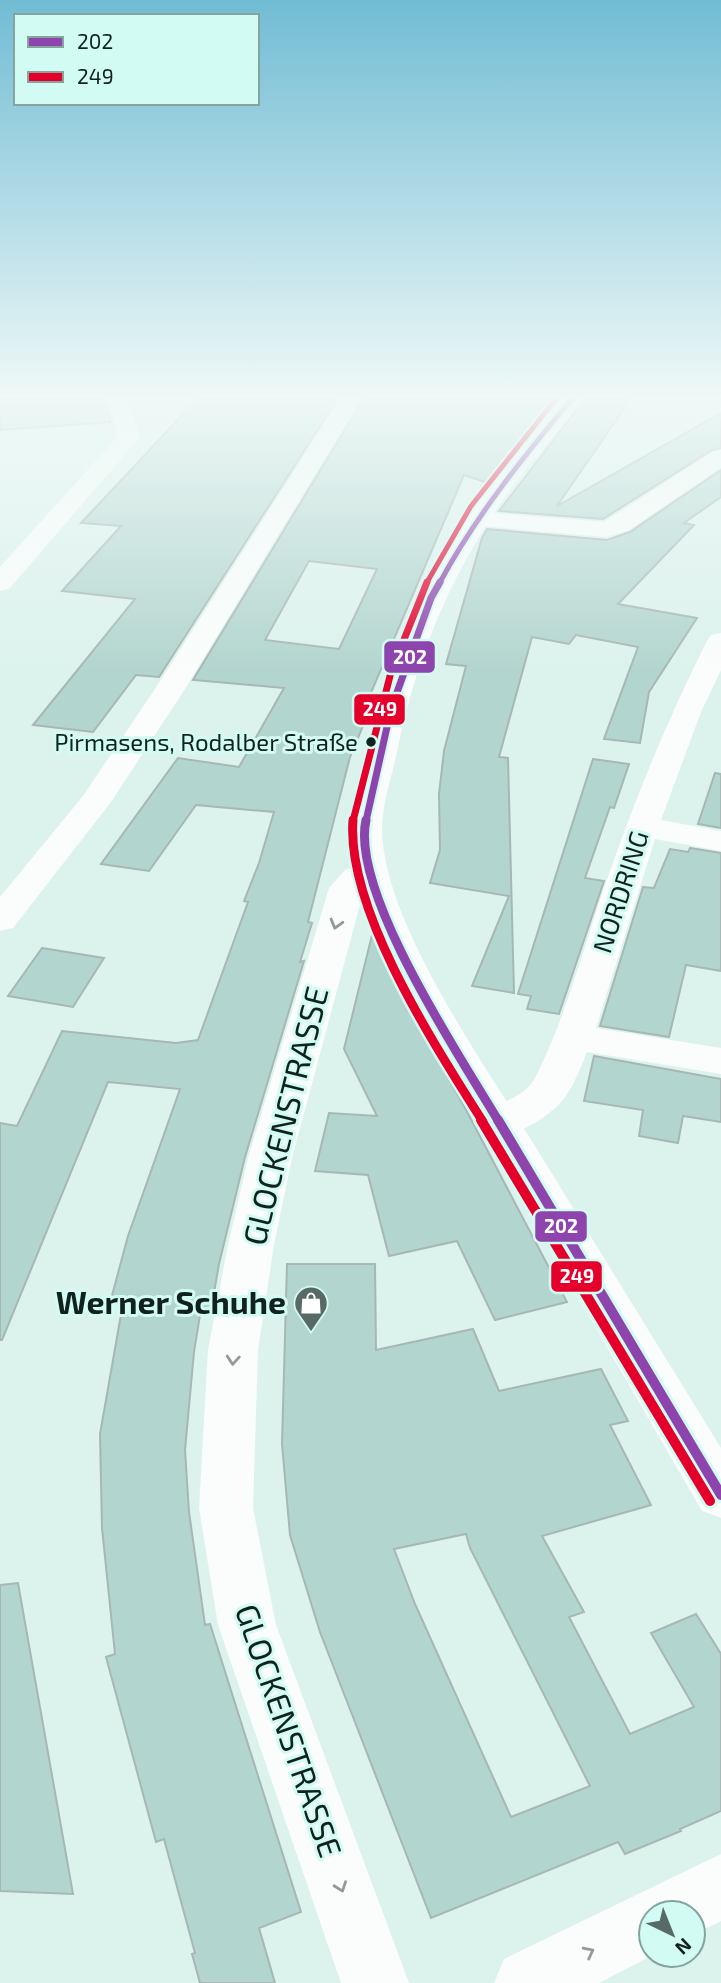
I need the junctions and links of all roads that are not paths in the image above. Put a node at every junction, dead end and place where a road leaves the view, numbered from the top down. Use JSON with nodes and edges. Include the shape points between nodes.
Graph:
{"nodes":[{"id":1,"x":84,"y":488,"type":"edge"},
{"id":2,"x":295,"y":488,"type":"edge"},
{"id":3,"x":501,"y":488,"type":"edge"},
{"id":4,"x":676,"y":488,"type":"edge"},
{"id":5,"x":480,"y":519,"type":"junction"},
{"id":6,"x":0,"y":583,"type":"edge"},
{"id":7,"x":721,"y":641,"type":"edge"},
{"id":8,"x":642,"y":827,"type":"junction"},
{"id":9,"x":721,"y":841,"type":"edge"},
{"id":10,"x":372,"y":872,"type":"junction"},
{"id":11,"x":0,"y":920,"type":"edge"},
{"id":12,"x":573,"y":1037,"type":"junction"},
{"id":13,"x":721,"y":1061,"type":"edge"},
{"id":14,"x":500,"y":1123,"type":"junction"},
{"id":15,"x":721,"y":1495,"type":"edge"},
{"id":16,"x":721,"y":1886,"type":"edge"},
{"id":17,"x":695,"y":1899,"type":"edge"},
{"id":18,"x":637,"y":1928,"type":"edge"},
{"id":19,"x":375,"y":1983,"type":"edge"},
{"id":20,"x":528,"y":1983,"type":"edge"}],
"edges":[{"from":1,"to":6,"type":"street"},
{"from":2,"to":11,"type":"street","via":[[95,802]]},
{"from":3,"to":5,"type":"street"},
{"from":4,"to":5,"type":"street","via":[[614,529]]},
{"from":5,"to":10,"type":"street","via":[[431,598],[391,709],[365,826]]},
{"from":7,"to":8,"type":"street","name":"NORDRING","via":[[686,712]]},
{"from":8,"to":9,"type":"street"},
{"from":8,"to":12,"type":"street","name":"NORDRING"},
{"from":10,"to":14,"type":"street","via":[[395,940]]},
{"from":10,"to":19,"type":"street","name":"GLOCKENSTRASSE","one_way":true,"via":[[357,877],[347,888],[270,1158],[233,1350],[226,1508],[247,1625]]},
{"from":12,"to":13,"type":"street"},
{"from":12,"to":14,"type":"street","name":"NORDRING","via":[[552,1087],[535,1105]]},
{"from":14,"to":15,"type":"street"},
{"from":16,"to":17,"type":"street"},
{"from":20,"to":18,"type":"street","one_way":true}]}
